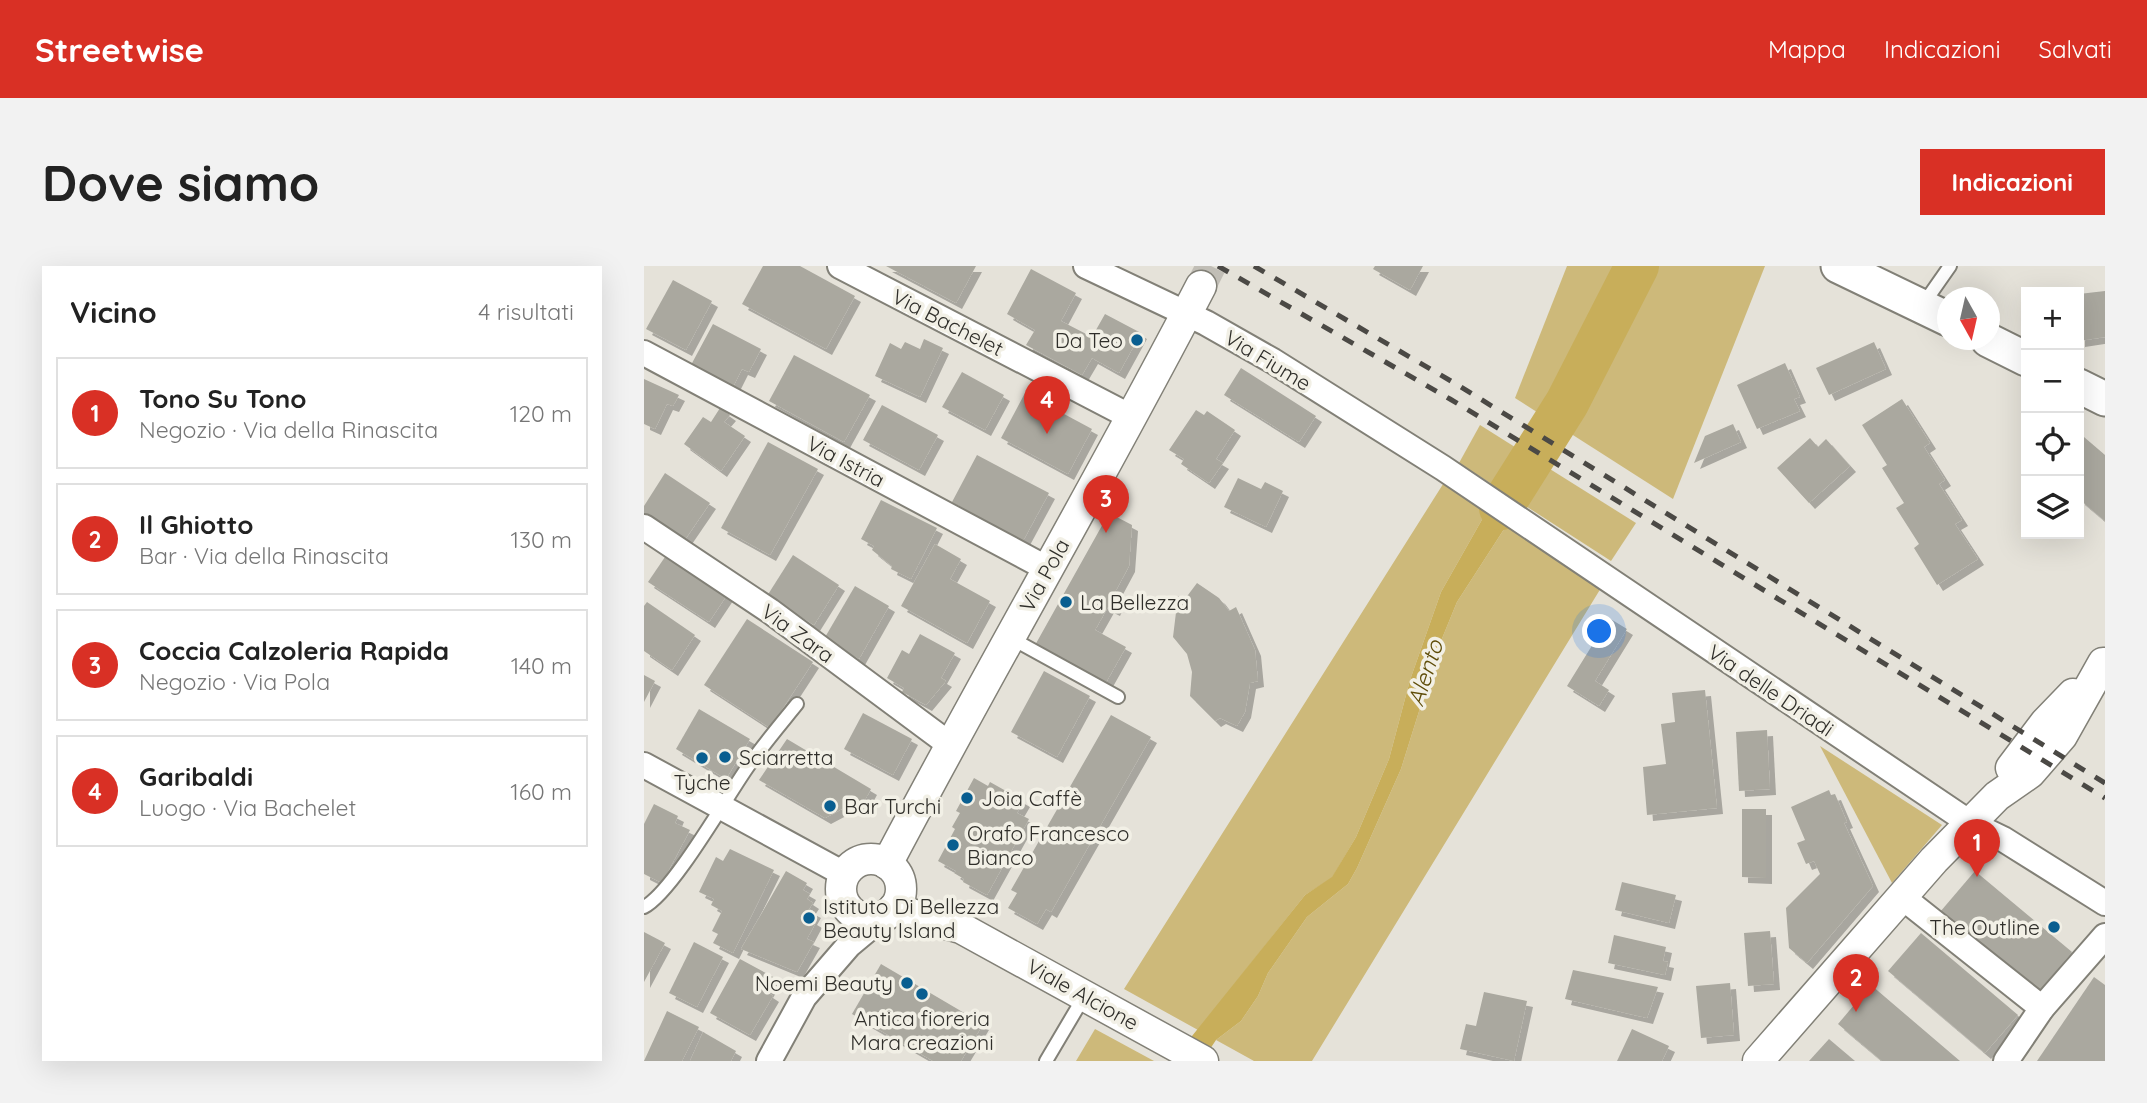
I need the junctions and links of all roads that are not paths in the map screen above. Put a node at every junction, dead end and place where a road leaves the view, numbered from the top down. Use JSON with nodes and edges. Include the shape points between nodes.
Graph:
{"nodes":[{"id":1,"x":840,"y":266,"type":"edge"},
{"id":2,"x":1086,"y":266,"type":"edge"},
{"id":3,"x":1838,"y":266,"type":"edge"},
{"id":4,"x":1950,"y":266,"type":"edge"},
{"id":5,"x":1201,"y":286,"type":"tunnel mouth"},
{"id":6,"x":1934,"y":312,"type":"edge"},
{"id":7,"x":1186,"y":315,"type":"junction"},
{"id":8,"x":2000,"y":346,"type":"edge"},
{"id":9,"x":644,"y":353,"type":"edge"},
{"id":10,"x":2021,"y":356,"type":"edge"},
{"id":11,"x":2084,"y":388,"type":"edge"},
{"id":12,"x":2105,"y":399,"type":"edge"},
{"id":13,"x":1131,"y":417,"type":"junction"},
{"id":14,"x":1443,"y":468,"type":"joint"},
{"id":15,"x":644,"y":527,"type":"edge"},
{"id":16,"x":1048,"y":569,"type":"junction"},
{"id":17,"x":1009,"y":637,"type":"junction"},
{"id":18,"x":2104,"y":662,"type":"edge"},
{"id":19,"x":1118,"y":696,"type":"dead end"},
{"id":20,"x":797,"y":704,"type":"dead end"},
{"id":21,"x":949,"y":744,"type":"junction"},
{"id":22,"x":644,"y":765,"type":"edge"},
{"id":23,"x":721,"y":807,"type":"junction"},
{"id":24,"x":1970,"y":823,"type":"junction"},
{"id":25,"x":893,"y":870,"type":"junction"},
{"id":26,"x":845,"y":874,"type":"junction"},
{"id":27,"x":1902,"y":897,"type":"junction"},
{"id":28,"x":2105,"y":903,"type":"edge"},
{"id":29,"x":644,"y":907,"type":"edge"},
{"id":30,"x":889,"y":912,"type":"junction"},
{"id":31,"x":961,"y":928,"type":"junction"},
{"id":32,"x":2105,"y":936,"type":"edge"},
{"id":33,"x":1088,"y":997,"type":"junction"},
{"id":34,"x":2042,"y":1008,"type":"junction"},
{"id":35,"x":769,"y":1061,"type":"edge"},
{"id":36,"x":1046,"y":1061,"type":"edge"},
{"id":37,"x":1203,"y":1061,"type":"edge"},
{"id":38,"x":1758,"y":1061,"type":"edge"},
{"id":39,"x":2006,"y":1061,"type":"edge"}],
"edges":[{"from":1,"to":13,"type":"street","name":"Via Bachelet"},
{"from":2,"to":7,"type":"street","name":"Via Fiume"},
{"from":3,"to":6,"type":"main road"},
{"from":4,"to":6,"type":"lane"},
{"from":5,"to":7,"type":"street","name":"Via Pola"},
{"from":7,"to":13,"type":"street","name":"Via Pola"},
{"from":7,"to":14,"type":"street","name":"Via Fiume","via":[[1273,361]]},
{"from":8,"to":10,"type":"main road"},
{"from":9,"to":16,"type":"street","name":"Via Istria"},
{"from":11,"to":12,"type":"main road"},
{"from":13,"to":16,"type":"street","name":"Via Pola"},
{"from":14,"to":24,"type":"street","name":"Via delle Driadi"},
{"from":15,"to":21,"type":"street","name":"Via Zara","via":[[770,611]]},
{"from":16,"to":17,"type":"street","name":"Via Pola"},
{"from":17,"to":19,"type":"lane"},
{"from":17,"to":21,"type":"street","name":"Via Pola"},
{"from":18,"to":24,"type":"street","via":[[2045,723],[2014,762],[1997,796]]},
{"from":20,"to":23,"type":"lane"},
{"from":21,"to":25,"type":"street","name":"Via Pola"},
{"from":22,"to":23,"type":"street"},
{"from":23,"to":26,"type":"street"},
{"from":23,"to":29,"type":"lane","via":[[675,876]]},
{"from":24,"to":27,"type":"street"},
{"from":24,"to":28,"type":"street","name":"Via delle Driadi"},
{"from":25,"to":26,"type":"street","via":[[868,859]]},
{"from":25,"to":30,"type":"street","via":[[901,894]]},
{"from":25,"to":31,"type":"street","name":"Viale Alcione"},
{"from":26,"to":30,"type":"street","via":[[841,893],[850,910],[867,918]]},
{"from":27,"to":34,"type":"street"},
{"from":27,"to":38,"type":"street"},
{"from":30,"to":31,"type":"street","name":"Viale Alcione"},
{"from":30,"to":35,"type":"street","via":[[841,953],[804,997]]},
{"from":31,"to":33,"type":"street","name":"Viale Alcione"},
{"from":32,"to":34,"type":"street"},
{"from":33,"to":36,"type":"lane"},
{"from":33,"to":37,"type":"street","name":"Viale Alcione"},
{"from":34,"to":39,"type":"street"}]}
